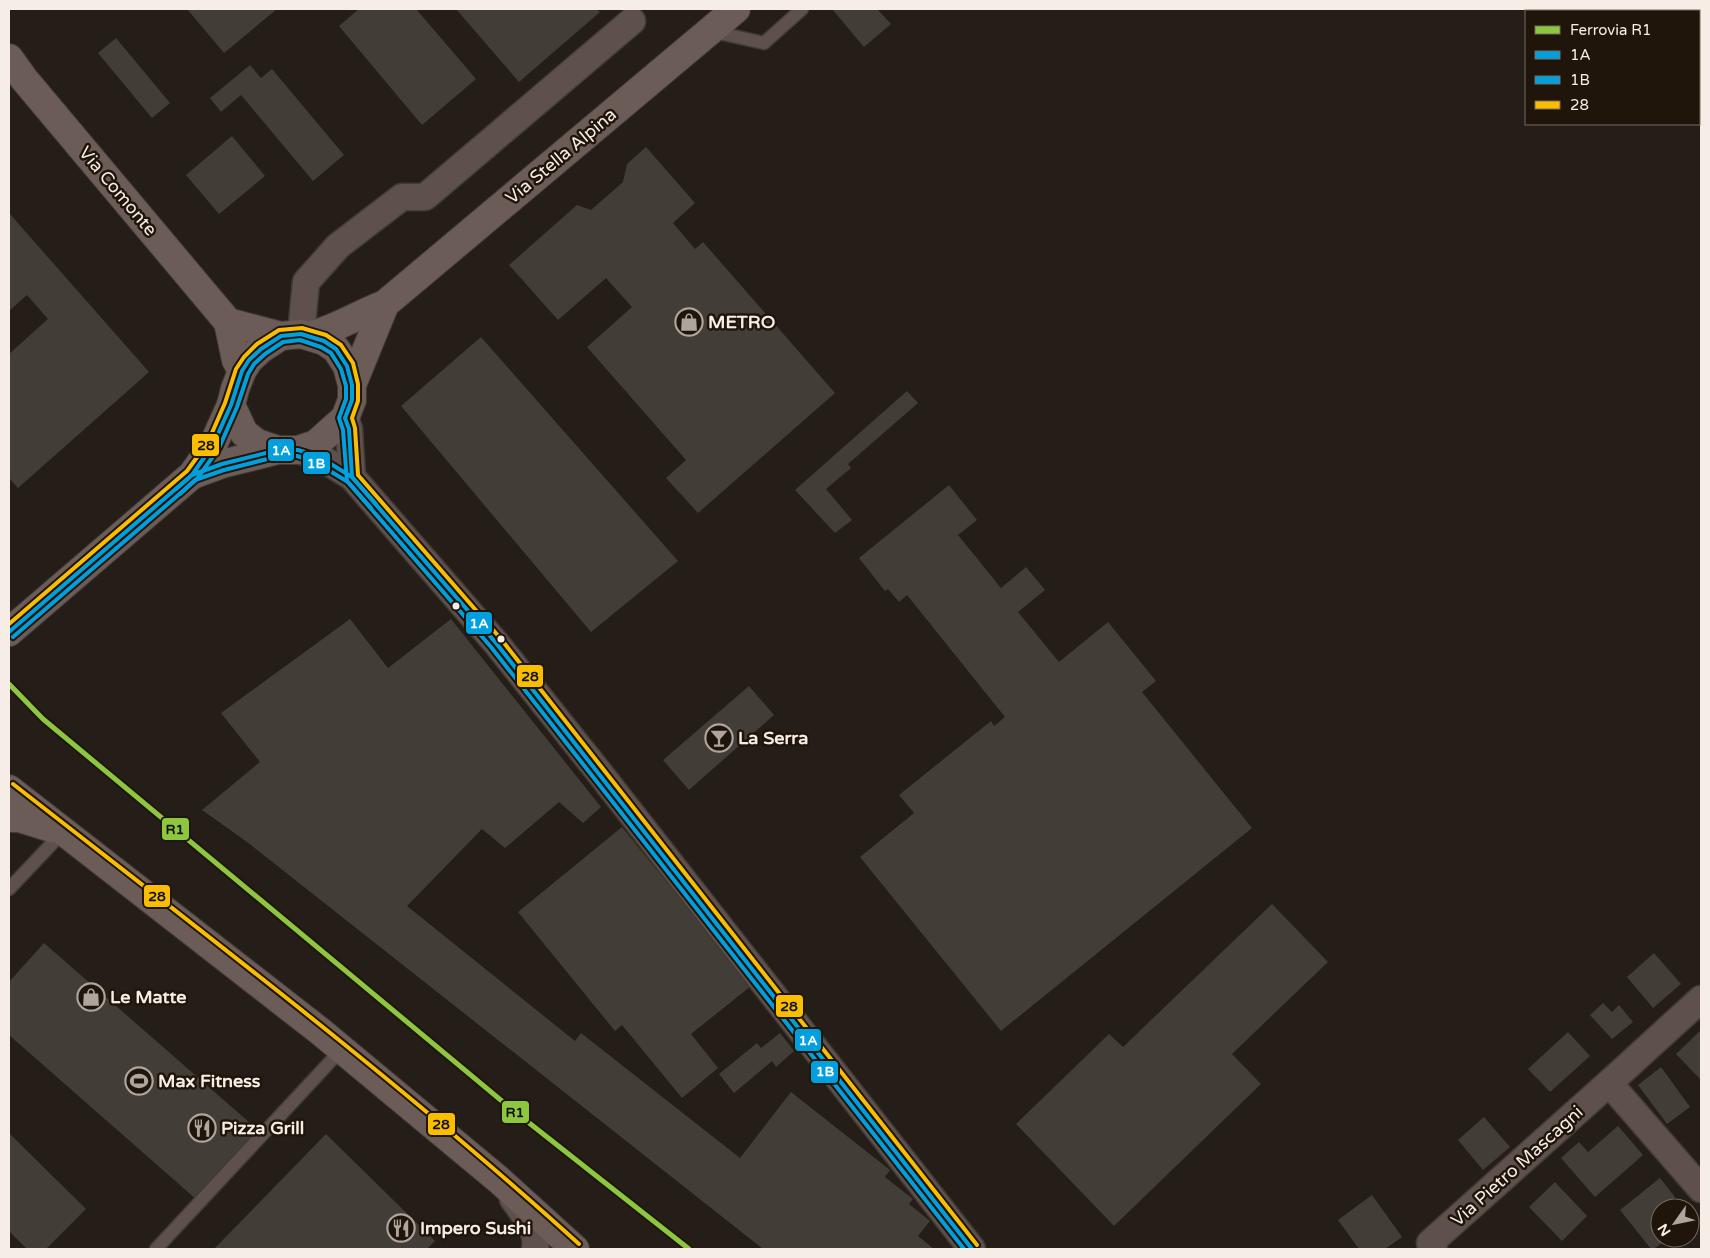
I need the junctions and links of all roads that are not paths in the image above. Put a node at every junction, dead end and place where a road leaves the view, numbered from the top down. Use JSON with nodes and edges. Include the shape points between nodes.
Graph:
{"nodes":[{"id":1,"x":736,"y":9,"type":"edge"},
{"id":2,"x":802,"y":9,"type":"edge"},
{"id":3,"x":632,"y":21,"type":"dead end"},
{"id":4,"x":710,"y":31,"type":"junction"},
{"id":5,"x":9,"y":58,"type":"edge"},
{"id":6,"x":385,"y":304,"type":"junction"},
{"id":7,"x":228,"y":322,"type":"junction"},
{"id":8,"x":297,"y":336,"type":"junction"},
{"id":9,"x":242,"y":371,"type":"junction"},
{"id":10,"x":352,"y":385,"type":"junction"},
{"id":11,"x":232,"y":405,"type":"junction"},
{"id":12,"x":346,"y":418,"type":"junction"},
{"id":13,"x":288,"y":450,"type":"junction"},
{"id":14,"x":192,"y":475,"type":"junction"},
{"id":15,"x":352,"y":478,"type":"junction"},
{"id":16,"x":9,"y":632,"type":"edge"},
{"id":17,"x":9,"y":789,"type":"edge"},
{"id":18,"x":9,"y":818,"type":"edge"},
{"id":19,"x":63,"y":832,"type":"junction"},
{"id":20,"x":9,"y":889,"type":"edge"},
{"id":21,"x":1701,"y":999,"type":"edge"},
{"id":22,"x":342,"y":1050,"type":"junction"},
{"id":23,"x":1609,"y":1083,"type":"junction"},
{"id":24,"x":499,"y":1180,"type":"junction"},
{"id":25,"x":1701,"y":1189,"type":"edge"},
{"id":26,"x":567,"y":1247,"type":"edge"},
{"id":27,"x":156,"y":1249,"type":"edge"},
{"id":28,"x":536,"y":1249,"type":"edge"},
{"id":29,"x":972,"y":1249,"type":"edge"},
{"id":30,"x":1434,"y":1249,"type":"edge"}],
"edges":[{"from":1,"to":4,"type":"street","name":"Via Stella Alpina"},
{"from":2,"to":4,"type":"lane","via":[[764,43]]},
{"from":3,"to":8,"type":"street","via":[[425,197],[402,197],[338,246],[306,282]]},
{"from":4,"to":6,"type":"street","name":"Via Stella Alpina"},
{"from":5,"to":7,"type":"street","name":"Via Comonte"},
{"from":6,"to":8,"type":"street","name":"Via Stella Alpina","via":[[330,330]]},
{"from":6,"to":10,"type":"street","name":"Via Stella Alpina"},
{"from":7,"to":8,"type":"street"},
{"from":7,"to":9,"type":"street","via":[[236,360]]},
{"from":8,"to":9,"type":"street","via":[[261,349]]},
{"from":8,"to":10,"type":"street","via":[[324,341],[336,349],[347,366]]},
{"from":9,"to":11,"type":"street","via":[[234,389]]},
{"from":10,"to":12,"type":"street","via":[[352,400]]},
{"from":11,"to":13,"type":"street","via":[[244,433],[257,444]]},
{"from":11,"to":14,"type":"street"},
{"from":12,"to":13,"type":"street","via":[[316,444]]},
{"from":12,"to":15,"type":"street"},
{"from":13,"to":14,"type":"street","via":[[222,464]]},
{"from":13,"to":15,"type":"street","via":[[318,456]]},
{"from":14,"to":16,"type":"street"},
{"from":15,"to":29,"type":"street","via":[[496,643]]},
{"from":17,"to":19,"type":"street"},
{"from":18,"to":19,"type":"street","via":[[19,818]]},
{"from":19,"to":20,"type":"lane"},
{"from":19,"to":22,"type":"street"},
{"from":21,"to":23,"type":"street"},
{"from":22,"to":24,"type":"street"},
{"from":22,"to":27,"type":"lane"},
{"from":23,"to":25,"type":"street"},
{"from":23,"to":30,"type":"street","name":"Via Pietro Mascagni","via":[[1430,1243]]},
{"from":24,"to":26,"type":"street"},
{"from":24,"to":28,"type":"street","via":[[531,1225]]}]}
